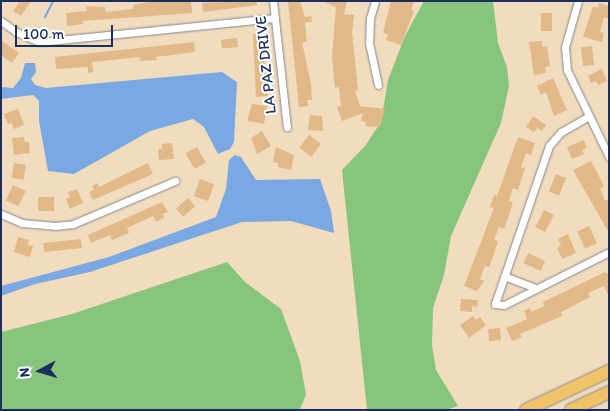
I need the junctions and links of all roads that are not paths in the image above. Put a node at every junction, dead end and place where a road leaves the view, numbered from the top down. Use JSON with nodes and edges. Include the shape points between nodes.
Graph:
{"nodes":[{"id":1,"x":273,"y":1,"type":"edge"},
{"id":2,"x":375,"y":1,"type":"edge"},
{"id":3,"x":578,"y":1,"type":"edge"},
{"id":4,"x":275,"y":18,"type":"junction"},
{"id":5,"x":1,"y":21,"type":"edge"},
{"id":6,"x":378,"y":85,"type":"dead end"},
{"id":7,"x":589,"y":116,"type":"junction"},
{"id":8,"x":287,"y":127,"type":"dead end"},
{"id":9,"x":609,"y":156,"type":"edge"},
{"id":10,"x":175,"y":181,"type":"dead end"},
{"id":11,"x":1,"y":214,"type":"edge"},
{"id":12,"x":609,"y":252,"type":"edge"},
{"id":13,"x":504,"y":276,"type":"junction"},
{"id":14,"x":535,"y":288,"type":"junction"},
{"id":15,"x":609,"y":371,"type":"edge"},
{"id":16,"x":609,"y":392,"type":"edge"},
{"id":17,"x":526,"y":410,"type":"edge"},
{"id":18,"x":571,"y":410,"type":"edge"}],
"edges":[{"from":1,"to":4,"type":"street","name":"LA PAZ DRIVE"},
{"from":2,"to":6,"type":"street","via":[[370,18],[369,43]]},
{"from":3,"to":7,"type":"street","via":[[565,47],[567,70]]},
{"from":4,"to":5,"type":"street","via":[[39,42]]},
{"from":4,"to":8,"type":"street","name":"LA PAZ DRIVE"},
{"from":7,"to":9,"type":"street"},
{"from":7,"to":13,"type":"street","via":[[561,132],[549,146]]},
{"from":10,"to":11,"type":"street","via":[[73,224],[22,223]]},
{"from":12,"to":14,"type":"street"},
{"from":13,"to":14,"type":"street"},
{"from":13,"to":14,"type":"street","via":[[495,304],[504,305]]},
{"from":15,"to":17,"type":"highway"},
{"from":16,"to":18,"type":"highway"}]}
